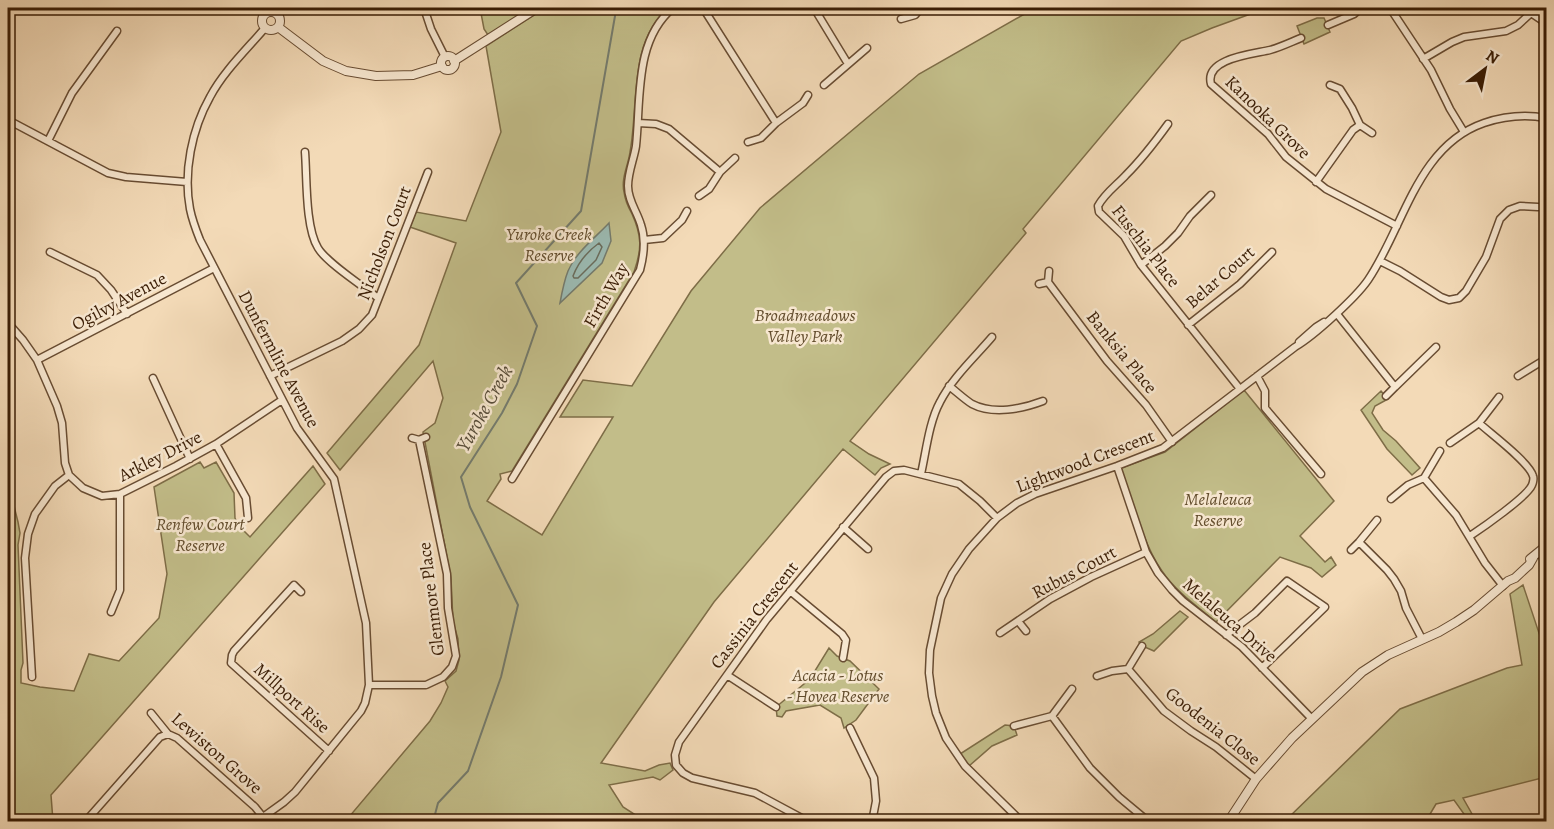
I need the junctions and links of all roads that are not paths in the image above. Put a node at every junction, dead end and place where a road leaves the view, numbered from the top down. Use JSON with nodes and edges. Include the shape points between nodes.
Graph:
{"nodes":[{"id":1,"x":256,"y":8,"type":"edge"},
{"id":2,"x":424,"y":8,"type":"edge"},
{"id":3,"x":537,"y":8,"type":"edge"},
{"id":4,"x":673,"y":8,"type":"edge"},
{"id":5,"x":703,"y":8,"type":"edge"},
{"id":6,"x":814,"y":8,"type":"edge"},
{"id":7,"x":921,"y":8,"type":"edge"},
{"id":8,"x":1361,"y":8,"type":"edge"},
{"id":9,"x":1390,"y":8,"type":"edge"},
{"id":10,"x":1530,"y":10,"type":"edge"},
{"id":11,"x":264,"y":15,"type":"junction"},
{"id":12,"x":901,"y":19,"type":"dead end"},
{"id":13,"x":1546,"y":23,"type":"edge"},
{"id":14,"x":1328,"y":25,"type":"dead end"},
{"id":15,"x":278,"y":27,"type":"junction"},
{"id":16,"x":265,"y":28,"type":"junction"},
{"id":17,"x":117,"y":31,"type":"dead end"},
{"id":18,"x":1301,"y":38,"type":"dead end"},
{"id":19,"x":867,"y":48,"type":"dead end"},
{"id":20,"x":445,"y":57,"type":"junction"},
{"id":21,"x":1423,"y":59,"type":"junction"},
{"id":22,"x":454,"y":61,"type":"junction"},
{"id":23,"x":849,"y":64,"type":"junction"},
{"id":24,"x":441,"y":66,"type":"junction"},
{"id":25,"x":824,"y":85,"type":"dead end"},
{"id":26,"x":1330,"y":85,"type":"dead end"},
{"id":27,"x":808,"y":95,"type":"dead end"},
{"id":28,"x":1546,"y":118,"type":"edge"},
{"id":29,"x":8,"y":120,"type":"edge"},
{"id":30,"x":638,"y":123,"type":"junction"},
{"id":31,"x":776,"y":123,"type":"junction"},
{"id":32,"x":1168,"y":124,"type":"dead end"},
{"id":33,"x":1360,"y":125,"type":"junction"},
{"id":34,"x":1464,"y":132,"type":"junction"},
{"id":35,"x":1372,"y":133,"type":"dead end"},
{"id":36,"x":48,"y":141,"type":"junction"},
{"id":37,"x":748,"y":142,"type":"dead end"},
{"id":38,"x":305,"y":152,"type":"dead end"},
{"id":39,"x":735,"y":158,"type":"dead end"},
{"id":40,"x":428,"y":172,"type":"dead end"},
{"id":41,"x":720,"y":172,"type":"junction"},
{"id":42,"x":187,"y":182,"type":"junction"},
{"id":43,"x":1316,"y":182,"type":"junction"},
{"id":44,"x":1211,"y":195,"type":"dead end"},
{"id":45,"x":699,"y":196,"type":"dead end"},
{"id":46,"x":1538,"y":207,"type":"dead end"},
{"id":47,"x":687,"y":211,"type":"dead end"},
{"id":48,"x":1397,"y":226,"type":"junction"},
{"id":49,"x":644,"y":240,"type":"junction"},
{"id":50,"x":50,"y":252,"type":"dead end"},
{"id":51,"x":1272,"y":252,"type":"dead end"},
{"id":52,"x":1380,"y":261,"type":"junction"},
{"id":53,"x":1141,"y":265,"type":"junction"},
{"id":54,"x":214,"y":268,"type":"junction"},
{"id":55,"x":1049,"y":271,"type":"dead end"},
{"id":56,"x":1048,"y":282,"type":"junction"},
{"id":57,"x":1039,"y":284,"type":"dead end"},
{"id":58,"x":378,"y":298,"type":"junction"},
{"id":59,"x":127,"y":314,"type":"junction"},
{"id":60,"x":1335,"y":315,"type":"junction"},
{"id":61,"x":8,"y":323,"type":"edge"},
{"id":62,"x":1188,"y":325,"type":"junction"},
{"id":63,"x":992,"y":337,"type":"dead end"},
{"id":64,"x":1546,"y":340,"type":"edge"},
{"id":65,"x":1436,"y":347,"type":"dead end"},
{"id":66,"x":37,"y":360,"type":"junction"},
{"id":67,"x":1545,"y":361,"type":"edge"},
{"id":68,"x":270,"y":376,"type":"junction"},
{"id":69,"x":1257,"y":376,"type":"junction"},
{"id":70,"x":1518,"y":376,"type":"dead end"},
{"id":71,"x":153,"y":378,"type":"dead end"},
{"id":72,"x":950,"y":387,"type":"junction"},
{"id":73,"x":1395,"y":387,"type":"junction"},
{"id":74,"x":1240,"y":389,"type":"junction"},
{"id":75,"x":1386,"y":396,"type":"dead end"},
{"id":76,"x":1499,"y":397,"type":"dead end"},
{"id":77,"x":282,"y":400,"type":"junction"},
{"id":78,"x":1042,"y":401,"type":"dead end"},
{"id":79,"x":1479,"y":423,"type":"junction"},
{"id":80,"x":412,"y":438,"type":"dead end"},
{"id":81,"x":1172,"y":442,"type":"junction"},
{"id":82,"x":1450,"y":442,"type":"dead end"},
{"id":83,"x":216,"y":444,"type":"junction"},
{"id":84,"x":1440,"y":451,"type":"dead end"},
{"id":85,"x":190,"y":459,"type":"junction"},
{"id":86,"x":1117,"y":466,"type":"junction"},
{"id":87,"x":921,"y":474,"type":"junction"},
{"id":88,"x":1321,"y":474,"type":"dead end"},
{"id":89,"x":69,"y":475,"type":"junction"},
{"id":90,"x":1424,"y":478,"type":"junction"},
{"id":91,"x":512,"y":479,"type":"dead end"},
{"id":92,"x":120,"y":494,"type":"junction"},
{"id":93,"x":1391,"y":499,"type":"dead end"},
{"id":94,"x":248,"y":518,"type":"dead end"},
{"id":95,"x":997,"y":518,"type":"junction"},
{"id":96,"x":1377,"y":520,"type":"dead end"},
{"id":97,"x":843,"y":527,"type":"junction"},
{"id":98,"x":1470,"y":536,"type":"junction"},
{"id":99,"x":1359,"y":542,"type":"junction"},
{"id":100,"x":1546,"y":546,"type":"edge"},
{"id":101,"x":868,"y":549,"type":"dead end"},
{"id":102,"x":1351,"y":550,"type":"dead end"},
{"id":103,"x":1146,"y":552,"type":"junction"},
{"id":104,"x":1536,"y":555,"type":"junction"},
{"id":105,"x":1546,"y":561,"type":"edge"},
{"id":106,"x":1505,"y":583,"type":"junction"},
{"id":107,"x":790,"y":591,"type":"junction"},
{"id":108,"x":302,"y":592,"type":"dead end"},
{"id":109,"x":111,"y":612,"type":"dead end"},
{"id":110,"x":1018,"y":621,"type":"junction"},
{"id":111,"x":1026,"y":631,"type":"dead end"},
{"id":112,"x":1000,"y":633,"type":"dead end"},
{"id":113,"x":1226,"y":635,"type":"junction"},
{"id":114,"x":1422,"y":639,"type":"junction"},
{"id":115,"x":1142,"y":646,"type":"dead end"},
{"id":116,"x":843,"y":658,"type":"dead end"},
{"id":117,"x":1262,"y":668,"type":"junction"},
{"id":118,"x":1128,"y":669,"type":"junction"},
{"id":119,"x":727,"y":675,"type":"junction"},
{"id":120,"x":32,"y":676,"type":"dead end"},
{"id":121,"x":1097,"y":676,"type":"dead end"},
{"id":122,"x":369,"y":685,"type":"junction"},
{"id":123,"x":1072,"y":689,"type":"dead end"},
{"id":124,"x":776,"y":707,"type":"dead end"},
{"id":125,"x":151,"y":713,"type":"dead end"},
{"id":126,"x":1052,"y":716,"type":"junction"},
{"id":127,"x":1312,"y":719,"type":"junction"},
{"id":128,"x":1014,"y":726,"type":"dead end"},
{"id":129,"x":850,"y":728,"type":"dead end"},
{"id":130,"x":168,"y":734,"type":"junction"},
{"id":131,"x":329,"y":751,"type":"junction"},
{"id":132,"x":1256,"y":779,"type":"junction"},
{"id":133,"x":263,"y":817,"type":"junction"},
{"id":134,"x":1018,"y":820,"type":"edge"},
{"id":135,"x":85,"y":822,"type":"edge"},
{"id":136,"x":256,"y":822,"type":"edge"},
{"id":137,"x":809,"y":822,"type":"edge"},
{"id":138,"x":872,"y":822,"type":"edge"},
{"id":139,"x":1149,"y":822,"type":"edge"},
{"id":140,"x":1228,"y":822,"type":"edge"}],
"edges":[{"from":1,"to":11,"type":"street"},
{"from":2,"to":20,"type":"street"},
{"from":3,"to":22,"type":"street"},
{"from":4,"to":30,"type":"street","name":"Firth Way","via":[[654,31],[645,53]]},
{"from":5,"to":31,"type":"street"},
{"from":6,"to":23,"type":"street"},
{"from":7,"to":12,"type":"street","via":[[915,15]]},
{"from":8,"to":14,"type":"street"},
{"from":9,"to":21,"type":"street"},
{"from":10,"to":13,"type":"street"},
{"from":10,"to":21,"type":"street","via":[[1518,25],[1506,31],[1464,37]]},
{"from":11,"to":15,"type":"street","via":[[277,14]]},
{"from":11,"to":16,"type":"street"},
{"from":15,"to":16,"type":"street"},
{"from":15,"to":24,"type":"street","via":[[323,61],[346,71],[376,76],[413,75]]},
{"from":16,"to":42,"type":"street","name":"Dunfermline Avenue","via":[[210,95],[192,142]]},
{"from":17,"to":36,"type":"street","via":[[72,93]]},
{"from":18,"to":43,"type":"street","name":"Kanooka Grove","via":[[1233,58],[1212,73],[1210,80]]},
{"from":19,"to":23,"type":"street"},
{"from":20,"to":22,"type":"street"},
{"from":20,"to":24,"type":"street"},
{"from":21,"to":34,"type":"street"},
{"from":22,"to":24,"type":"street","via":[[451,69]]},
{"from":23,"to":25,"type":"street"},
{"from":26,"to":33,"type":"street","via":[[1340,89]]},
{"from":27,"to":31,"type":"street"},
{"from":28,"to":34,"type":"street","name":"Lightwood Crescent","via":[[1498,118]]},
{"from":29,"to":36,"type":"street"},
{"from":30,"to":41,"type":"street","via":[[669,129]]},
{"from":30,"to":49,"type":"street","name":"Firth Way","via":[[628,186],[629,200]]},
{"from":31,"to":37,"type":"street","via":[[761,138]]},
{"from":32,"to":53,"type":"street","name":"Fuschia Place","via":[[1098,206],[1099,212],[1124,236]]},
{"from":33,"to":35,"type":"street"},
{"from":33,"to":43,"type":"street"},
{"from":34,"to":48,"type":"street","name":"Lightwood Crescent","via":[[1434,158]]},
{"from":36,"to":42,"type":"street","via":[[108,173]]},
{"from":38,"to":58,"type":"street","via":[[310,225],[318,249]]},
{"from":39,"to":41,"type":"street"},
{"from":40,"to":58,"type":"street","name":"Nicholson Court"},
{"from":41,"to":45,"type":"street"},
{"from":42,"to":54,"type":"street","name":"Dunfermline Avenue","via":[[190,209]]},
{"from":43,"to":48,"type":"street","name":"Kanooka Grove"},
{"from":44,"to":53,"type":"street","via":[[1172,240]]},
{"from":46,"to":52,"type":"street","via":[[1520,206],[1500,219],[1486,258],[1459,298],[1441,297]]},
{"from":47,"to":49,"type":"street","via":[[663,238]]},
{"from":48,"to":52,"type":"street","name":"Lightwood Crescent"},
{"from":49,"to":91,"type":"street","name":"Firth Way","via":[[640,270]]},
{"from":50,"to":59,"type":"street","via":[[97,275]]},
{"from":51,"to":62,"type":"street","name":"Belar Court","via":[[1240,284]]},
{"from":52,"to":60,"type":"street","name":"Lightwood Crescent"},
{"from":53,"to":62,"type":"street","name":"Fuschia Place"},
{"from":54,"to":59,"type":"street","name":"Ogilvy Avenue"},
{"from":54,"to":68,"type":"street","name":"Dunfermline Avenue"},
{"from":55,"to":56,"type":"street"},
{"from":56,"to":57,"type":"street"},
{"from":56,"to":81,"type":"street","name":"Banksia Place"},
{"from":58,"to":68,"type":"street","name":"Nicholson Court","via":[[372,315],[342,341]]},
{"from":59,"to":66,"type":"street","name":"Ogilvy Avenue"},
{"from":60,"to":69,"type":"street","name":"Lightwood Crescent"},
{"from":60,"to":73,"type":"street"},
{"from":61,"to":66,"type":"street"},
{"from":62,"to":74,"type":"street","name":"Fuschia Place"},
{"from":63,"to":72,"type":"street"},
{"from":64,"to":67,"type":"street"},
{"from":65,"to":73,"type":"street"},
{"from":66,"to":89,"type":"street","via":[[62,423]]},
{"from":67,"to":70,"type":"street"},
{"from":68,"to":77,"type":"street","name":"Dunfermline Avenue"},
{"from":69,"to":74,"type":"street","name":"Lightwood Crescent"},
{"from":69,"to":88,"type":"street","via":[[1265,391],[1265,408]]},
{"from":71,"to":85,"type":"street"},
{"from":72,"to":78,"type":"street","via":[[971,403],[990,410],[1031,406]]},
{"from":72,"to":87,"type":"street","via":[[936,412]]},
{"from":73,"to":75,"type":"street"},
{"from":74,"to":81,"type":"street","name":"Lightwood Crescent"},
{"from":76,"to":79,"type":"street"},
{"from":77,"to":83,"type":"street","name":"Arkley Drive"},
{"from":77,"to":122,"type":"street","name":"Dunfermline Avenue","via":[[334,479],[366,623]]},
{"from":79,"to":82,"type":"street"},
{"from":79,"to":98,"type":"street","via":[[1527,466],[1533,484]]},
{"from":80,"to":122,"type":"street","name":"Glenmore Place","via":[[422,438],[447,574],[456,656],[443,677],[426,685]]},
{"from":81,"to":86,"type":"street","name":"Lightwood Crescent"},
{"from":83,"to":85,"type":"street","name":"Arkley Drive"},
{"from":83,"to":94,"type":"street","via":[[246,498]]},
{"from":84,"to":90,"type":"street"},
{"from":85,"to":92,"type":"street","name":"Arkley Drive"},
{"from":86,"to":95,"type":"street","name":"Lightwood Crescent","via":[[1035,494]]},
{"from":86,"to":103,"type":"street","name":"Melaleuca Drive"},
{"from":87,"to":95,"type":"street","name":"Cassinia Crescent","via":[[959,484]]},
{"from":87,"to":97,"type":"street","name":"Cassinia Crescent","via":[[894,471]]},
{"from":89,"to":92,"type":"street","name":"Arkley Drive","via":[[83,488],[102,496]]},
{"from":89,"to":120,"type":"street","via":[[48,495],[28,534],[25,558]]},
{"from":90,"to":93,"type":"street"},
{"from":90,"to":98,"type":"street"},
{"from":92,"to":109,"type":"street","via":[[120,590]]},
{"from":95,"to":134,"type":"street","name":"Lightwood Crescent","via":[[960,563],[940,598],[929,673],[936,713],[954,752]]},
{"from":96,"to":99,"type":"street"},
{"from":97,"to":101,"type":"street"},
{"from":97,"to":107,"type":"street","name":"Cassinia Crescent"},
{"from":98,"to":106,"type":"street","via":[[1485,563]]},
{"from":99,"to":102,"type":"street"},
{"from":99,"to":114,"type":"street","via":[[1394,579]]},
{"from":100,"to":104,"type":"street"},
{"from":103,"to":110,"type":"street","name":"Rubus Court","via":[[1050,599]]},
{"from":103,"to":113,"type":"street","name":"Melaleuca Drive","via":[[1172,590]]},
{"from":104,"to":105,"type":"street"},
{"from":104,"to":106,"type":"street"},
{"from":106,"to":114,"type":"street","via":[[1474,610]]},
{"from":107,"to":116,"type":"street","via":[[842,634],[846,640]]},
{"from":107,"to":119,"type":"street","name":"Cassinia Crescent"},
{"from":108,"to":131,"type":"street","name":"Millport Rise","via":[[293,582],[234,651],[231,663]]},
{"from":110,"to":111,"type":"street","name":"Rubus Court"},
{"from":110,"to":112,"type":"street","name":"Rubus Court"},
{"from":113,"to":117,"type":"street","name":"Melaleuca Drive"},
{"from":113,"to":117,"type":"street","via":[[1287,581],[1325,607]]},
{"from":114,"to":127,"type":"street","via":[[1368,668]]},
{"from":115,"to":118,"type":"street"},
{"from":117,"to":127,"type":"street","name":"Melaleuca Drive"},
{"from":118,"to":121,"type":"street"},
{"from":118,"to":132,"type":"street","name":"Goodenia Close","via":[[1164,711]]},
{"from":119,"to":124,"type":"street"},
{"from":119,"to":137,"type":"street","name":"Cassinia Crescent","via":[[679,742],[676,765],[692,778],[754,793]]},
{"from":122,"to":131,"type":"street","name":"Dunfermline Avenue","via":[[361,711]]},
{"from":123,"to":126,"type":"street"},
{"from":125,"to":130,"type":"street","name":"Lewiston Grove"},
{"from":126,"to":128,"type":"street"},
{"from":126,"to":139,"type":"street","via":[[1090,768]]},
{"from":127,"to":132,"type":"street"},
{"from":129,"to":138,"type":"street","via":[[874,778],[876,801]]},
{"from":130,"to":133,"type":"street","name":"Lewiston Grove"},
{"from":130,"to":135,"type":"street","via":[[160,737]]},
{"from":131,"to":133,"type":"street","name":"Dunfermline Avenue","via":[[295,792]]},
{"from":132,"to":140,"type":"street"},
{"from":133,"to":136,"type":"street","name":"Dunfermline Avenue"}]}
